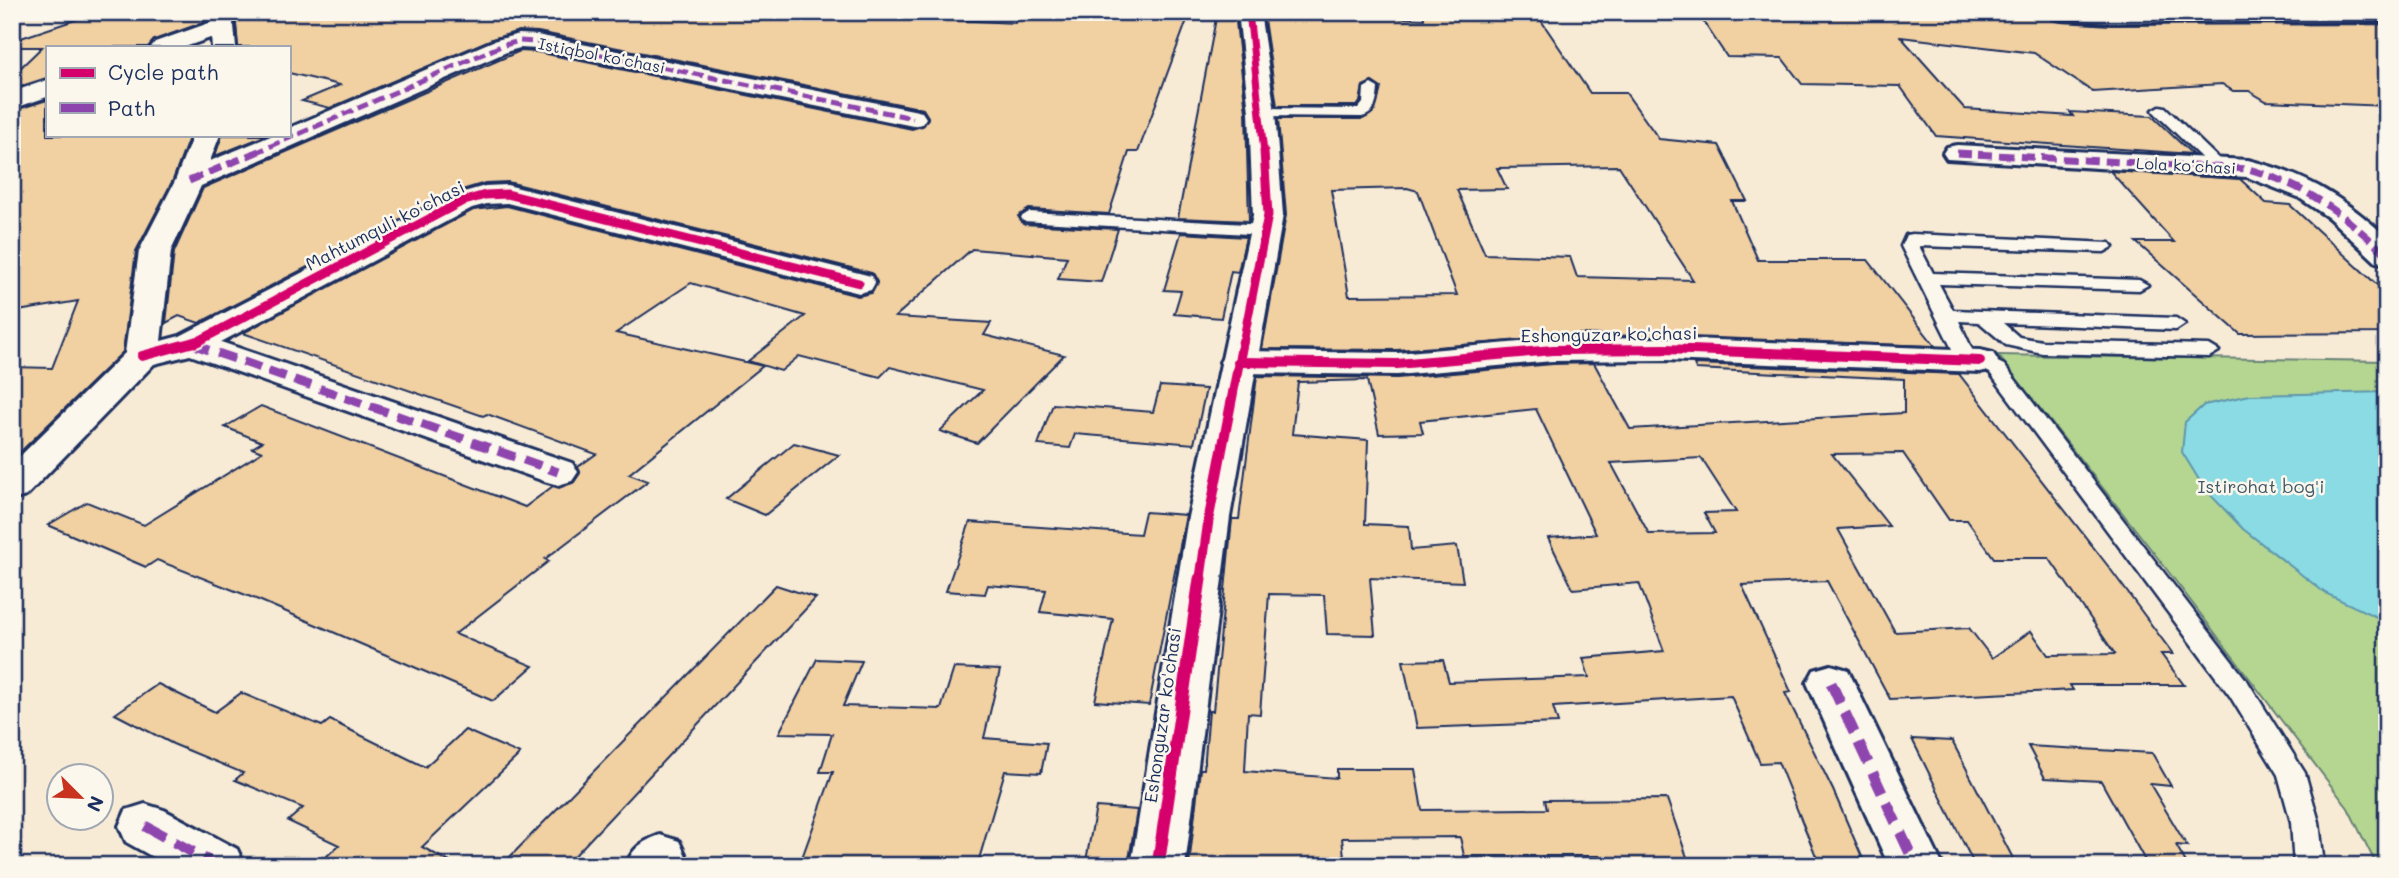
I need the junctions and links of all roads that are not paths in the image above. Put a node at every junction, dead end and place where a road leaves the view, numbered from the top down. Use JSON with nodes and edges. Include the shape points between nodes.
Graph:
{"nodes":[{"id":1,"x":1249,"y":12,"type":"edge"},
{"id":2,"x":2061,"y":12,"type":"edge"},
{"id":3,"x":2387,"y":14,"type":"edge"},
{"id":4,"x":224,"y":29,"type":"edge"},
{"id":5,"x":166,"y":46,"type":"edge"},
{"id":6,"x":46,"y":88,"type":"edge"},
{"id":7,"x":1371,"y":88,"type":"dead end"},
{"id":8,"x":12,"y":101,"type":"edge"},
{"id":9,"x":2160,"y":110,"type":"dead end"},
{"id":10,"x":1262,"y":112,"type":"junction"},
{"id":11,"x":913,"y":118,"type":"dead end"},
{"id":12,"x":206,"y":136,"type":"edge"},
{"id":13,"x":1957,"y":153,"type":"dead end"},
{"id":14,"x":2219,"y":167,"type":"junction"},
{"id":15,"x":190,"y":181,"type":"junction"},
{"id":16,"x":1028,"y":217,"type":"dead end"},
{"id":17,"x":1265,"y":230,"type":"junction"},
{"id":18,"x":2105,"y":247,"type":"dead end"},
{"id":19,"x":2387,"y":255,"type":"edge"},
{"id":20,"x":1927,"y":278,"type":"junction"},
{"id":21,"x":859,"y":283,"type":"dead end"},
{"id":22,"x":2139,"y":285,"type":"dead end"},
{"id":23,"x":1947,"y":316,"type":"junction"},
{"id":24,"x":1985,"y":317,"type":"junction"},
{"id":25,"x":2176,"y":324,"type":"dead end"},
{"id":26,"x":192,"y":344,"type":"junction"},
{"id":27,"x":2209,"y":351,"type":"dead end"},
{"id":28,"x":142,"y":356,"type":"junction"},
{"id":29,"x":1974,"y":360,"type":"junction"},
{"id":30,"x":1238,"y":362,"type":"junction"},
{"id":31,"x":558,"y":472,"type":"dead end"},
{"id":32,"x":12,"y":487,"type":"edge"},
{"id":33,"x":1831,"y":683,"type":"dead end"},
{"id":34,"x":145,"y":826,"type":"dead end"},
{"id":35,"x":218,"y":866,"type":"edge"},
{"id":36,"x":1158,"y":866,"type":"edge"},
{"id":37,"x":1916,"y":866,"type":"edge"},
{"id":38,"x":2309,"y":866,"type":"edge"}],
"edges":[{"from":1,"to":10,"type":"street","name":"Eshonguzar ko'chasi"},
{"from":2,"to":3,"type":"street"},
{"from":4,"to":5,"type":"street"},
{"from":6,"to":8,"type":"street"},
{"from":7,"to":10,"type":"lane","via":[[1370,103],[1362,113]]},
{"from":9,"to":14,"type":"lane"},
{"from":10,"to":17,"type":"street","name":"Eshonguzar ko'chasi"},
{"from":11,"to":15,"type":"street","name":"Istiqbol koʻchasi","via":[[519,41]]},
{"from":12,"to":15,"type":"street"},
{"from":13,"to":14,"type":"street","name":"Lola koʻchasi"},
{"from":14,"to":19,"type":"street","name":"Lola koʻchasi","via":[[2263,172],[2305,187],[2332,204]]},
{"from":15,"to":28,"type":"street","via":[[155,251]]},
{"from":16,"to":17,"type":"lane"},
{"from":17,"to":30,"type":"street","name":"Eshonguzar ko'chasi"},
{"from":18,"to":20,"type":"lane","via":[[1912,239],[1910,246]]},
{"from":20,"to":22,"type":"lane"},
{"from":20,"to":23,"type":"lane"},
{"from":21,"to":26,"type":"street","name":"Mahtumquli koʻchasi","via":[[507,194],[485,195],[461,202]]},
{"from":23,"to":24,"type":"lane"},
{"from":23,"to":29,"type":"lane"},
{"from":24,"to":25,"type":"lane"},
{"from":24,"to":27,"type":"lane","via":[[2013,341],[2042,346]]},
{"from":26,"to":28,"type":"street","name":"Mahtumquli koʻchasi"},
{"from":26,"to":31,"type":"street"},
{"from":28,"to":32,"type":"street"},
{"from":29,"to":30,"type":"street","name":"Eshonguzar ko'chasi","via":[[1651,349],[1553,350],[1397,364]]},
{"from":29,"to":38,"type":"lane","via":[[1997,369],[2239,689],[2291,774],[2305,822]]},
{"from":30,"to":36,"type":"street","name":"Eshonguzar ko'chasi","via":[[1209,517]]},
{"from":33,"to":37,"type":"street"},
{"from":34,"to":35,"type":"street"}]}
